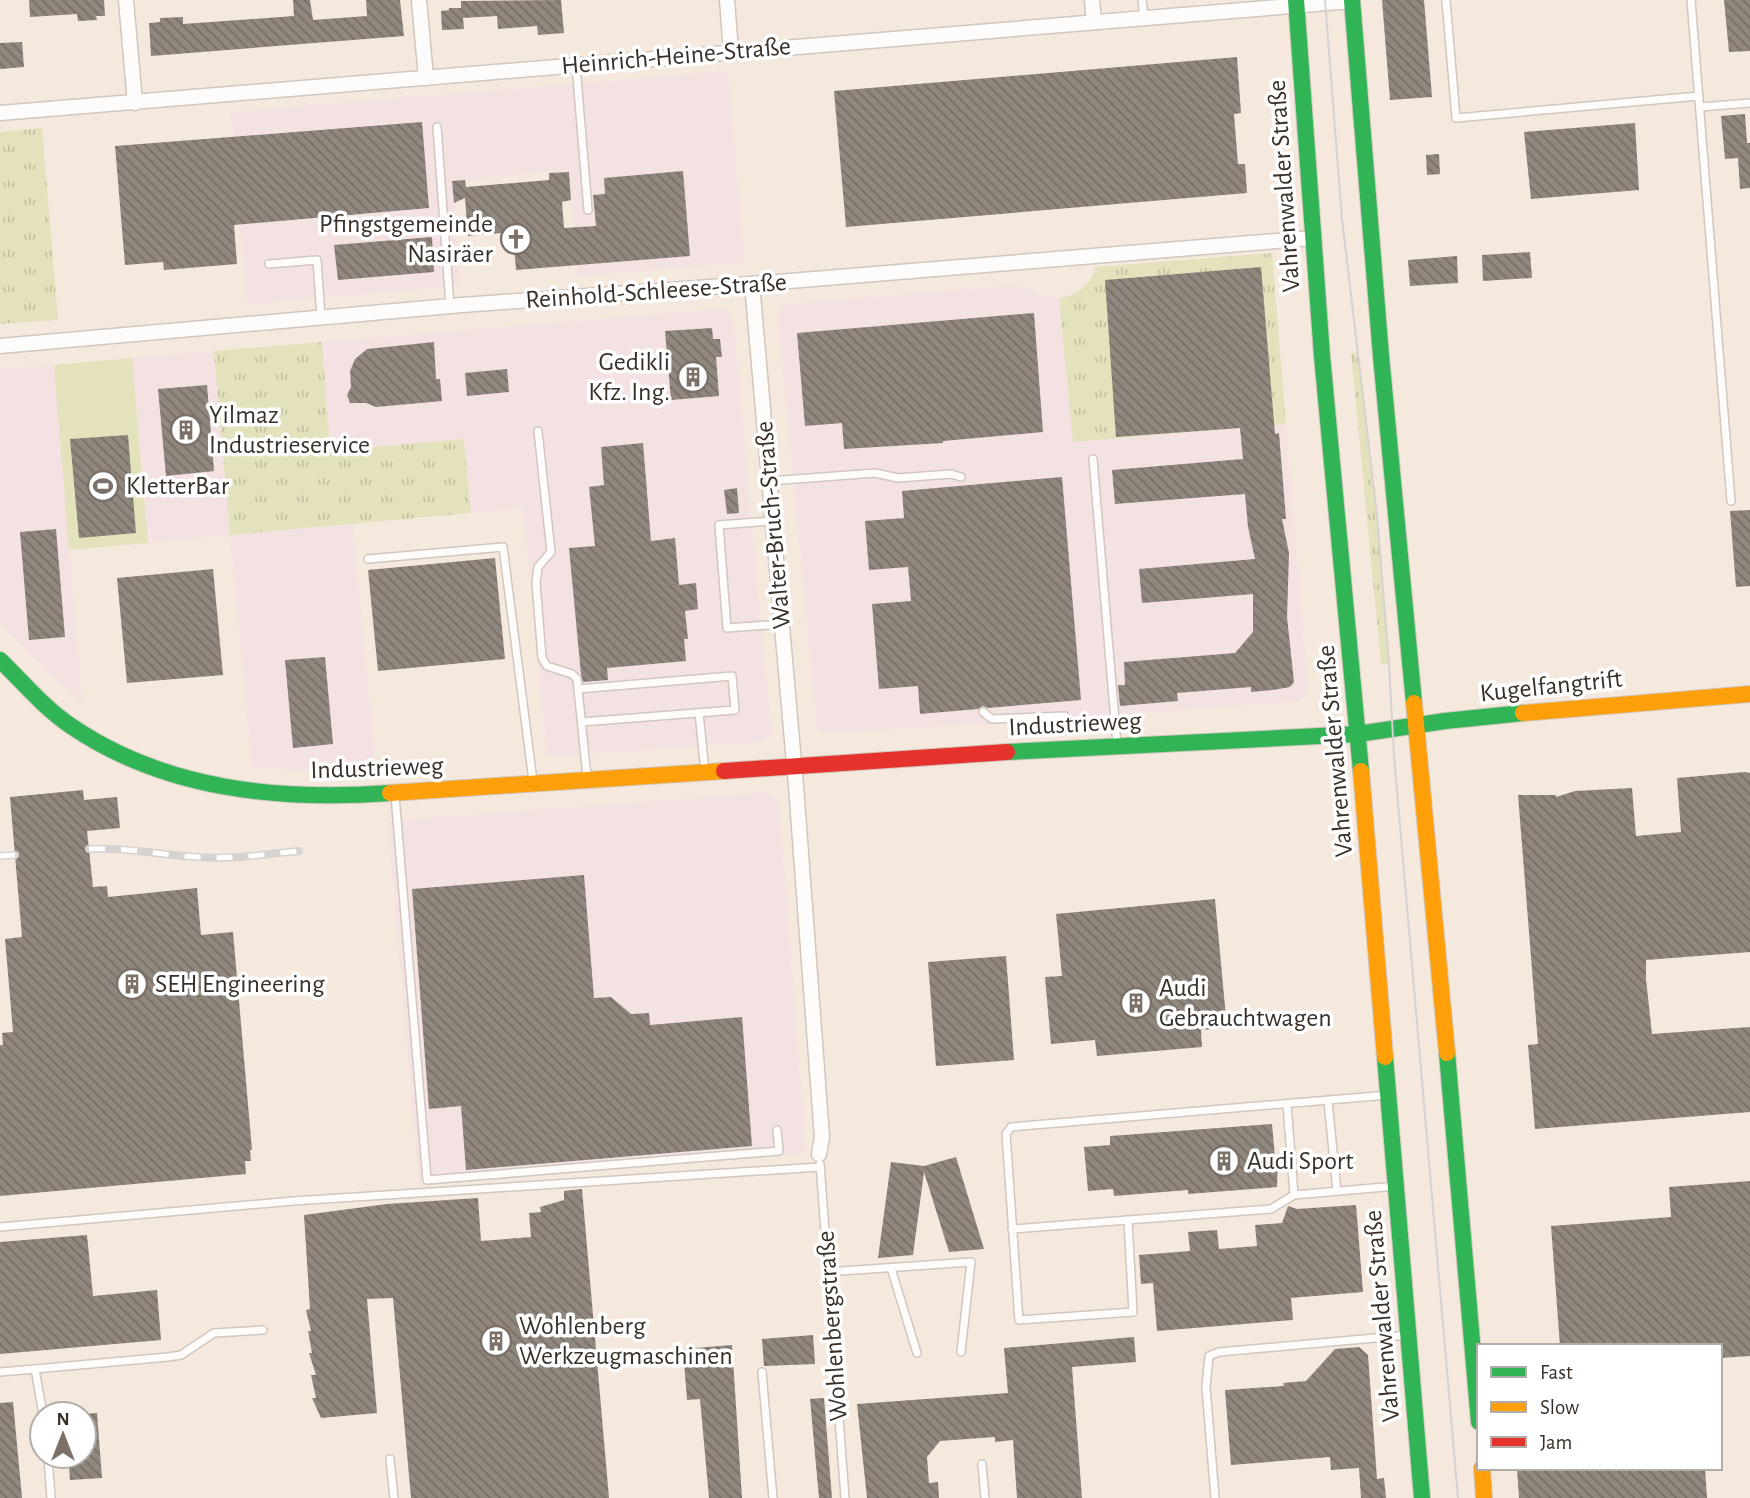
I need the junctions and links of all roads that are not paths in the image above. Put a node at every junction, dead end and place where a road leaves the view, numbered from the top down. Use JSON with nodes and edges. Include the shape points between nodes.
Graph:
{"nodes":[{"id":1,"x":127,"y":0,"type":"edge"},
{"id":2,"x":419,"y":0,"type":"edge"},
{"id":3,"x":727,"y":0,"type":"edge"},
{"id":4,"x":1092,"y":0,"type":"edge"},
{"id":5,"x":1142,"y":0,"type":"edge"},
{"id":6,"x":1446,"y":0,"type":"edge"},
{"id":7,"x":1691,"y":0,"type":"edge"},
{"id":8,"x":1352,"y":1,"type":"edge"},
{"id":9,"x":1297,"y":3,"type":"edge"},
{"id":10,"x":1143,"y":17,"type":"junction"},
{"id":11,"x":1094,"y":22,"type":"junction"},
{"id":12,"x":732,"y":51,"type":"junction"},
{"id":13,"x":576,"y":64,"type":"junction"},
{"id":14,"x":426,"y":78,"type":"junction"},
{"id":15,"x":1699,"y":96,"type":"junction"},
{"id":16,"x":135,"y":103,"type":"junction"},
{"id":17,"x":1750,"y":103,"type":"edge"},
{"id":18,"x":1700,"y":107,"type":"junction"},
{"id":19,"x":0,"y":113,"type":"edge"},
{"id":20,"x":437,"y":127,"type":"dead end"},
{"id":21,"x":588,"y":210,"type":"dead end"},
{"id":22,"x":1313,"y":238,"type":"junction"},
{"id":23,"x":269,"y":264,"type":"dead end"},
{"id":24,"x":752,"y":284,"type":"junction"},
{"id":25,"x":450,"y":306,"type":"junction"},
{"id":26,"x":321,"y":318,"type":"junction"},
{"id":27,"x":0,"y":346,"type":"edge"},
{"id":28,"x":538,"y":431,"type":"dead end"},
{"id":29,"x":1093,"y":459,"type":"dead end"},
{"id":30,"x":961,"y":477,"type":"dead end"},
{"id":31,"x":770,"y":481,"type":"junction"},
{"id":32,"x":1731,"y":501,"type":"dead end"},
{"id":33,"x":773,"y":521,"type":"junction"},
{"id":34,"x":368,"y":559,"type":"dead end"},
{"id":35,"x":782,"y":624,"type":"junction"},
{"id":36,"x":0,"y":660,"type":"edge"},
{"id":37,"x":578,"y":689,"type":"junction"},
{"id":38,"x":1750,"y":694,"type":"edge"},
{"id":39,"x":983,"y":712,"type":"dead end"},
{"id":40,"x":699,"y":713,"type":"junction"},
{"id":41,"x":582,"y":722,"type":"junction"},
{"id":42,"x":1068,"y":723,"type":"dead end"},
{"id":43,"x":1417,"y":725,"type":"junction"},
{"id":44,"x":1358,"y":734,"type":"junction"},
{"id":45,"x":1118,"y":746,"type":"junction"},
{"id":46,"x":794,"y":766,"type":"junction"},
{"id":47,"x":705,"y":773,"type":"junction"},
{"id":48,"x":588,"y":781,"type":"junction"},
{"id":49,"x":534,"y":785,"type":"junction"},
{"id":50,"x":395,"y":794,"type":"junction"},
{"id":51,"x":1389,"y":1095,"type":"junction"},
{"id":52,"x":1328,"y":1101,"type":"junction"},
{"id":53,"x":1287,"y":1104,"type":"junction"},
{"id":54,"x":778,"y":1130,"type":"dead end"},
{"id":55,"x":820,"y":1161,"type":"junction"},
{"id":56,"x":1396,"y":1186,"type":"junction"},
{"id":57,"x":1337,"y":1191,"type":"junction"},
{"id":58,"x":1294,"y":1195,"type":"junction"},
{"id":59,"x":1128,"y":1220,"type":"junction"},
{"id":60,"x":0,"y":1227,"type":"edge"},
{"id":61,"x":1012,"y":1229,"type":"junction"},
{"id":62,"x":891,"y":1268,"type":"junction"},
{"id":63,"x":827,"y":1272,"type":"junction"},
{"id":64,"x":263,"y":1330,"type":"dead end"},
{"id":65,"x":1409,"y":1335,"type":"junction"},
{"id":66,"x":961,"y":1352,"type":"dead end"},
{"id":67,"x":917,"y":1353,"type":"dead end"},
{"id":68,"x":35,"y":1368,"type":"junction"},
{"id":69,"x":0,"y":1372,"type":"edge"},
{"id":70,"x":762,"y":1372,"type":"dead end"},
{"id":71,"x":1477,"y":1398,"type":"edge"},
{"id":72,"x":41,"y":1400,"type":"edge"},
{"id":73,"x":390,"y":1459,"type":"dead end"},
{"id":74,"x":982,"y":1464,"type":"dead end"},
{"id":75,"x":49,"y":1470,"type":"edge"},
{"id":76,"x":1482,"y":1470,"type":"edge"},
{"id":77,"x":51,"y":1498,"type":"edge"},
{"id":78,"x":394,"y":1498,"type":"edge"},
{"id":79,"x":773,"y":1498,"type":"edge"},
{"id":80,"x":845,"y":1498,"type":"edge"},
{"id":81,"x":985,"y":1498,"type":"edge"},
{"id":82,"x":1215,"y":1498,"type":"edge"},
{"id":83,"x":1422,"y":1498,"type":"edge"},
{"id":84,"x":1484,"y":1498,"type":"edge"}],
"edges":[{"from":1,"to":16,"type":"street"},
{"from":2,"to":14,"type":"street"},
{"from":3,"to":12,"type":"street"},
{"from":4,"to":11,"type":"street"},
{"from":5,"to":10,"type":"lane"},
{"from":6,"to":15,"type":"lane","via":[[1456,118]]},
{"from":7,"to":15,"type":"lane"},
{"from":8,"to":9,"type":"street","name":"Heinrich-Heine-Straße"},
{"from":8,"to":43,"type":"main road"},
{"from":9,"to":10,"type":"street","name":"Heinrich-Heine-Straße"},
{"from":9,"to":22,"type":"main road","name":"Vahrenwalder Straße"},
{"from":10,"to":11,"type":"street","name":"Heinrich-Heine-Straße"},
{"from":11,"to":12,"type":"street","name":"Heinrich-Heine-Straße"},
{"from":12,"to":13,"type":"street","name":"Heinrich-Heine-Straße"},
{"from":13,"to":14,"type":"street","name":"Heinrich-Heine-Straße"},
{"from":13,"to":21,"type":"lane"},
{"from":14,"to":16,"type":"street","name":"Heinrich-Heine-Straße"},
{"from":15,"to":18,"type":"lane"},
{"from":16,"to":19,"type":"street","name":"Heinrich-Heine-Straße"},
{"from":17,"to":18,"type":"lane"},
{"from":18,"to":32,"type":"lane"},
{"from":20,"to":25,"type":"lane"},
{"from":22,"to":24,"type":"street","name":"Reinhold-Schleese-Straße"},
{"from":22,"to":44,"type":"main road","name":"Vahrenwalder Straße"},
{"from":23,"to":26,"type":"lane","via":[[317,260]]},
{"from":24,"to":25,"type":"street","name":"Reinhold-Schleese-Straße"},
{"from":24,"to":31,"type":"street","name":"Walter-Bruch-Straße"},
{"from":25,"to":26,"type":"street","name":"Reinhold-Schleese-Straße"},
{"from":26,"to":27,"type":"street","name":"Reinhold-Schleese-Straße"},
{"from":28,"to":37,"type":"lane","via":[[551,552],[538,568],[536,583],[542,658],[547,666],[572,674]]},
{"from":29,"to":45,"type":"lane"},
{"from":30,"to":31,"type":"lane","via":[[898,478],[875,473]]},
{"from":31,"to":33,"type":"street","name":"Walter-Bruch-Straße"},
{"from":33,"to":35,"type":"street","name":"Walter-Bruch-Straße"},
{"from":33,"to":35,"type":"lane","via":[[719,525],[727,628]]},
{"from":34,"to":49,"type":"lane","via":[[503,547]]},
{"from":35,"to":46,"type":"street","name":"Walter-Bruch-Straße"},
{"from":36,"to":50,"type":"main road","name":"Industrieweg","via":[[69,724],[154,770],[212,786],[272,795]]},
{"from":37,"to":40,"type":"lane","via":[[733,676],[735,710]]},
{"from":37,"to":41,"type":"lane"},
{"from":38,"to":43,"type":"main road","name":"Kugelfangtrift"},
{"from":39,"to":42,"type":"lane","via":[[992,719],[1065,716]]},
{"from":40,"to":41,"type":"lane"},
{"from":40,"to":47,"type":"lane"},
{"from":41,"to":48,"type":"lane"},
{"from":43,"to":44,"type":"main road","name":"Kugelfangtrift"},
{"from":43,"to":71,"type":"main road"},
{"from":44,"to":45,"type":"main road","name":"Industrieweg"},
{"from":44,"to":51,"type":"main road","name":"Vahrenwalder Straße"},
{"from":45,"to":46,"type":"main road","name":"Industrieweg"},
{"from":46,"to":47,"type":"main road","name":"Industrieweg"},
{"from":46,"to":55,"type":"street","via":[[822,1137]]},
{"from":47,"to":48,"type":"main road","name":"Industrieweg"},
{"from":48,"to":49,"type":"main road","name":"Industrieweg"},
{"from":49,"to":50,"type":"main road","name":"Industrieweg"},
{"from":50,"to":54,"type":"lane","via":[[427,1180],[779,1151]]},
{"from":51,"to":52,"type":"lane"},
{"from":51,"to":56,"type":"main road","name":"Vahrenwalder Straße"},
{"from":52,"to":53,"type":"lane"},
{"from":52,"to":57,"type":"lane"},
{"from":53,"to":58,"type":"lane"},
{"from":53,"to":61,"type":"lane","via":[[1011,1127],[1006,1134]]},
{"from":55,"to":60,"type":"lane"},
{"from":55,"to":63,"type":"lane","name":"Wohlenbergstraße"},
{"from":56,"to":57,"type":"lane"},
{"from":56,"to":65,"type":"main road","name":"Vahrenwalder Straße"},
{"from":57,"to":58,"type":"lane"},
{"from":58,"to":59,"type":"lane","via":[[1270,1209]]},
{"from":59,"to":61,"type":"lane"},
{"from":59,"to":61,"type":"lane","via":[[1133,1312],[1019,1320]]},
{"from":62,"to":63,"type":"lane"},
{"from":62,"to":66,"type":"lane","via":[[971,1262]]},
{"from":62,"to":67,"type":"lane"},
{"from":63,"to":80,"type":"lane","name":"Wohlenbergstraße"},
{"from":64,"to":68,"type":"lane","via":[[214,1333],[181,1355]]},
{"from":65,"to":82,"type":"lane","via":[[1209,1356],[1206,1387]]},
{"from":65,"to":83,"type":"main road","name":"Vahrenwalder Straße"},
{"from":68,"to":69,"type":"lane"},
{"from":68,"to":72,"type":"lane"},
{"from":70,"to":79,"type":"lane"},
{"from":73,"to":78,"type":"lane"},
{"from":74,"to":81,"type":"lane"},
{"from":75,"to":77,"type":"lane"},
{"from":76,"to":84,"type":"main road"}]}
